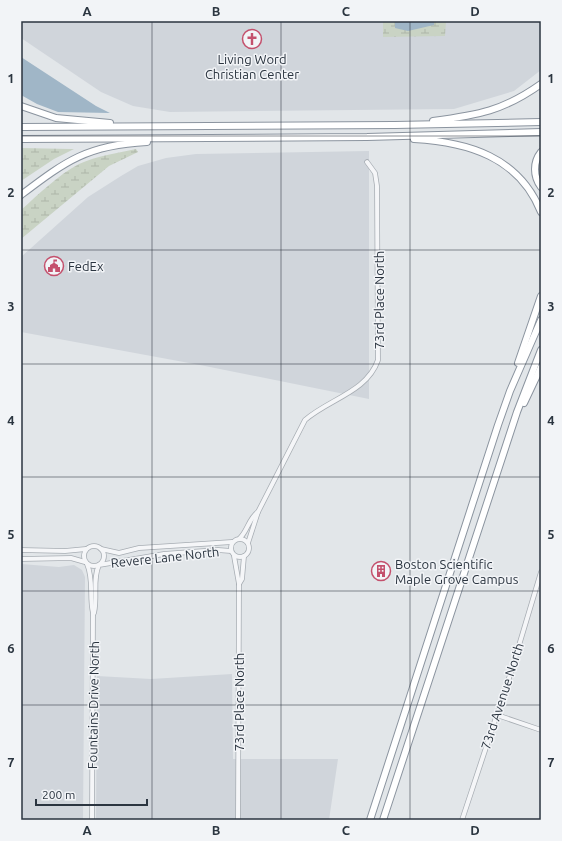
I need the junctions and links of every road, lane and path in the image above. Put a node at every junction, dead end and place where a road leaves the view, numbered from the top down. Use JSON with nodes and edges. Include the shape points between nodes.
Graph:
{"nodes":[{"id":1,"x":541,"y":84,"type":"edge"},
{"id":2,"x":21,"y":106,"type":"edge"},
{"id":3,"x":541,"y":122,"type":"edge"},
{"id":4,"x":395,"y":125,"type":"junction"},
{"id":5,"x":21,"y":127,"type":"edge"},
{"id":6,"x":154,"y":127,"type":"junction"},
{"id":7,"x":541,"y":132,"type":"edge"},
{"id":8,"x":367,"y":137,"type":"junction"},
{"id":9,"x":21,"y":138,"type":"edge"},
{"id":10,"x":211,"y":138,"type":"junction"},
{"id":11,"x":541,"y":152,"type":"edge"},
{"id":12,"x":367,"y":162,"type":"dead end"},
{"id":13,"x":541,"y":187,"type":"edge"},
{"id":14,"x":21,"y":196,"type":"edge"},
{"id":15,"x":541,"y":212,"type":"edge"},
{"id":16,"x":541,"y":296,"type":"edge"},
{"id":17,"x":541,"y":320,"type":"edge"},
{"id":18,"x":541,"y":350,"type":"edge"},
{"id":19,"x":541,"y":367,"type":"edge"},
{"id":20,"x":502,"y":414,"type":"junction"},
{"id":21,"x":506,"y":447,"type":"junction"},
{"id":22,"x":258,"y":512,"type":"junction"},
{"id":23,"x":240,"y":538,"type":"junction"},
{"id":24,"x":232,"y":542,"type":"junction"},
{"id":25,"x":248,"y":543,"type":"junction"},
{"id":26,"x":86,"y":549,"type":"junction"},
{"id":27,"x":101,"y":549,"type":"junction"},
{"id":28,"x":21,"y":550,"type":"edge"},
{"id":29,"x":231,"y":551,"type":"junction"},
{"id":30,"x":234,"y":556,"type":"junction"},
{"id":31,"x":244,"y":556,"type":"junction"},
{"id":32,"x":21,"y":558,"type":"edge"},
{"id":33,"x":86,"y":563,"type":"junction"},
{"id":34,"x":99,"y":564,"type":"junction"},
{"id":35,"x":541,"y":572,"type":"edge"},
{"id":36,"x":239,"y":584,"type":"junction"},
{"id":37,"x":94,"y":613,"type":"junction"},
{"id":38,"x":496,"y":715,"type":"junction"},
{"id":39,"x":541,"y":730,"type":"edge"},
{"id":40,"x":92,"y":820,"type":"edge"},
{"id":41,"x":238,"y":820,"type":"edge"},
{"id":42,"x":370,"y":820,"type":"edge"},
{"id":43,"x":383,"y":820,"type":"edge"},
{"id":44,"x":462,"y":820,"type":"edge"}],
"edges":[{"from":1,"to":4,"type":"highway","via":[[508,105],[480,114]]},
{"from":2,"to":6,"type":"highway","via":[[66,120]]},
{"from":3,"to":4,"type":"highway"},
{"from":4,"to":6,"type":"highway"},
{"from":5,"to":6,"type":"highway"},
{"from":7,"to":8,"type":"highway"},
{"from":8,"to":10,"type":"highway"},
{"from":8,"to":15,"type":"highway","via":[[438,141],[478,150],[516,175],[530,192]]},
{"from":9,"to":10,"type":"highway"},
{"from":10,"to":14,"type":"highway","via":[[129,143],[100,148],[63,164]]},
{"from":11,"to":13,"type":"highway","via":[[536,160],[535,172]]},
{"from":12,"to":22,"type":"street","name":"73rd Place North","via":[[375,173],[377,186],[378,360],[367,380],[315,411],[305,420]]},
{"from":16,"to":20,"type":"highway"},
{"from":17,"to":20,"type":"highway"},
{"from":18,"to":21,"type":"highway"},
{"from":19,"to":21,"type":"highway"},
{"from":20,"to":42,"type":"highway"},
{"from":21,"to":43,"type":"highway"},
{"from":22,"to":23,"type":"street","name":"73rd Place North","via":[[253,515],[246,532]]},
{"from":22,"to":25,"type":"street","name":"73rd Place North"},
{"from":23,"to":24,"type":"street"},
{"from":23,"to":25,"type":"street"},
{"from":24,"to":27,"type":"street","name":"Revere Lane North","via":[[139,548],[119,553]]},
{"from":24,"to":29,"type":"street"},
{"from":25,"to":31,"type":"street","via":[[249,549]]},
{"from":26,"to":27,"type":"street","via":[[95,546]]},
{"from":26,"to":28,"type":"street"},
{"from":26,"to":33,"type":"street","via":[[83,555]]},
{"from":27,"to":34,"type":"street","via":[[103,559]]},
{"from":29,"to":30,"type":"street"},
{"from":29,"to":34,"type":"street","name":"Revere Lane North","via":[[164,554]]},
{"from":30,"to":31,"type":"street"},
{"from":30,"to":36,"type":"street","name":"73rd Place North"},
{"from":31,"to":36,"type":"street","name":"73rd Place North"},
{"from":32,"to":33,"type":"street","via":[[71,558]]},
{"from":33,"to":34,"type":"street","via":[[93,566]]},
{"from":33,"to":37,"type":"street","name":"Fountains Drive North","via":[[90,572],[91,606]]},
{"from":34,"to":37,"type":"street","name":"Fountains Drive North"},
{"from":35,"to":38,"type":"street","name":"73rd Avenue North"},
{"from":36,"to":41,"type":"street","name":"73rd Place North"},
{"from":37,"to":40,"type":"street","name":"Fountains Drive North"},
{"from":38,"to":39,"type":"street"},
{"from":38,"to":44,"type":"street","name":"73rd Avenue North"}]}
